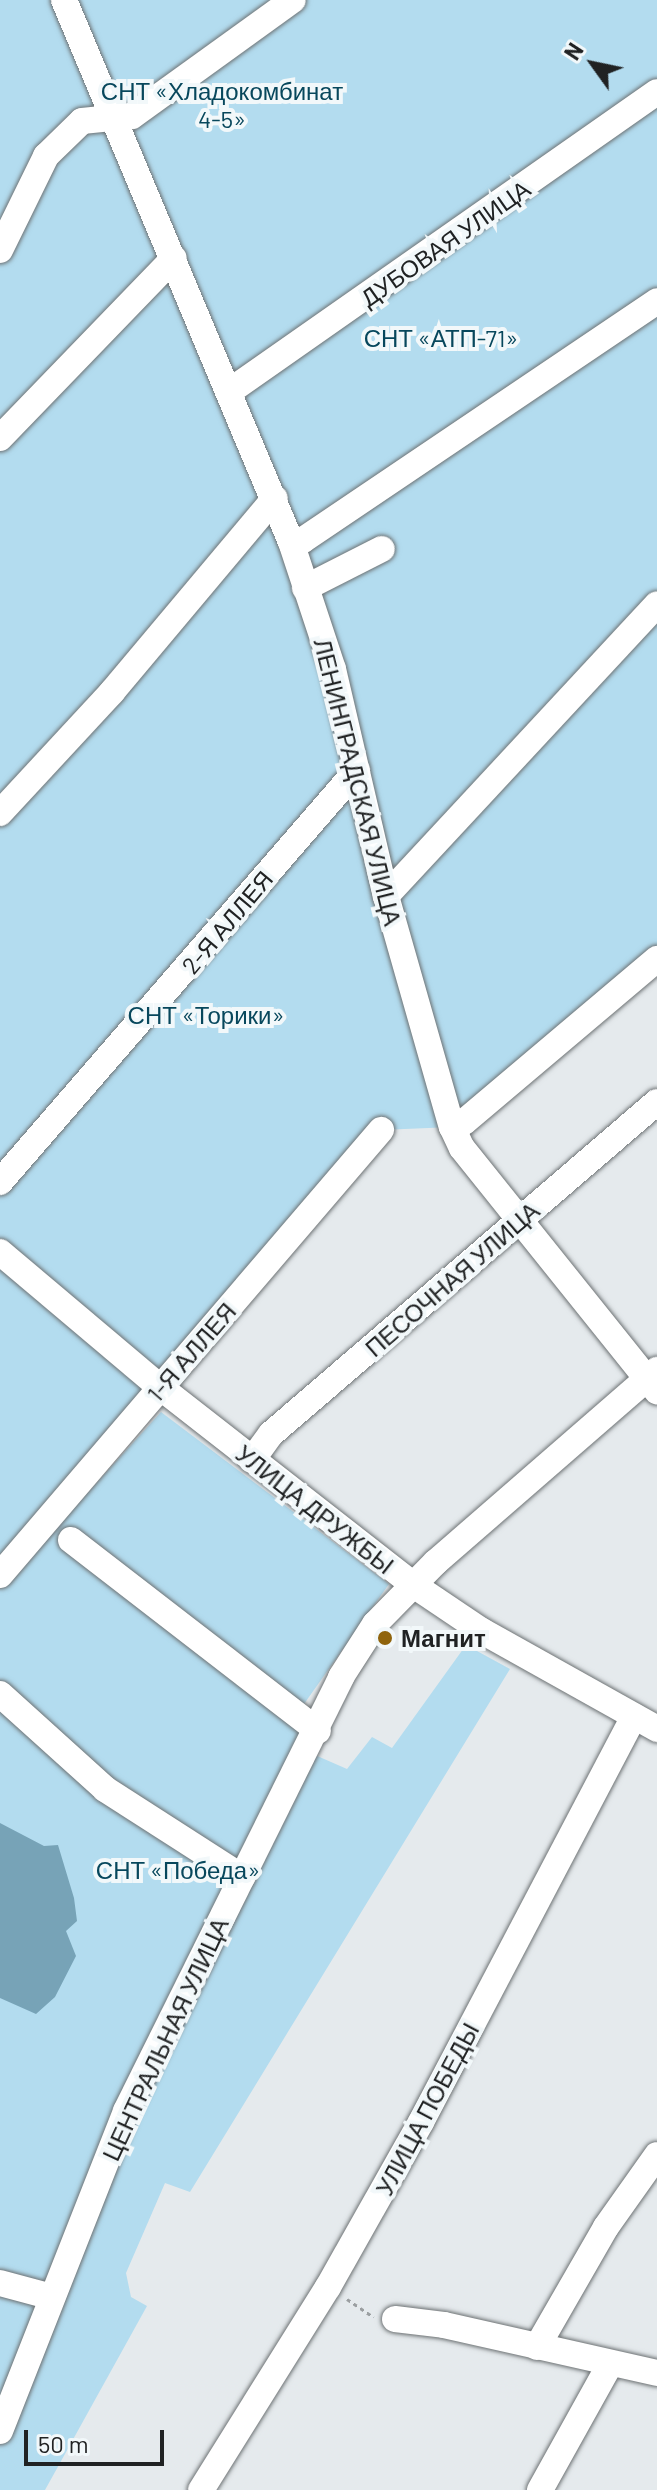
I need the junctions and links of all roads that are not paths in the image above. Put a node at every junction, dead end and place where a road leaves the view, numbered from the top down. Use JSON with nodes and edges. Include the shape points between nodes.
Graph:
{"nodes":[{"id":1,"x":64,"y":0,"type":"edge"},
{"id":2,"x":293,"y":0,"type":"edge"},
{"id":3,"x":657,"y":92,"type":"edge"},
{"id":4,"x":115,"y":119,"type":"junction"},
{"id":5,"x":0,"y":250,"type":"edge"},
{"id":6,"x":174,"y":258,"type":"junction"},
{"id":7,"x":657,"y":301,"type":"edge"},
{"id":8,"x":230,"y":391,"type":"junction"},
{"id":9,"x":0,"y":438,"type":"edge"},
{"id":10,"x":275,"y":498,"type":"junction"},
{"id":11,"x":291,"y":542,"type":"junction"},
{"id":12,"x":382,"y":549,"type":"dead end"},
{"id":13,"x":305,"y":588,"type":"junction"},
{"id":14,"x":657,"y":604,"type":"edge"},
{"id":15,"x":357,"y":770,"type":"junction"},
{"id":16,"x":0,"y":813,"type":"edge"},
{"id":17,"x":386,"y":896,"type":"junction"},
{"id":18,"x":657,"y":959,"type":"edge"},
{"id":19,"x":657,"y":1102,"type":"edge"},
{"id":20,"x":452,"y":1127,"type":"junction"},
{"id":21,"x":381,"y":1130,"type":"dead end"},
{"id":22,"x":0,"y":1182,"type":"edge"},
{"id":23,"x":520,"y":1220,"type":"junction"},
{"id":24,"x":0,"y":1252,"type":"edge"},
{"id":25,"x":654,"y":1380,"type":"edge"},
{"id":26,"x":160,"y":1387,"type":"junction"},
{"id":27,"x":252,"y":1460,"type":"junction"},
{"id":28,"x":71,"y":1540,"type":"dead end"},
{"id":29,"x":0,"y":1575,"type":"edge"},
{"id":30,"x":415,"y":1586,"type":"junction"},
{"id":31,"x":0,"y":1694,"type":"edge"},
{"id":32,"x":645,"y":1723,"type":"edge"},
{"id":33,"x":318,"y":1731,"type":"junction"},
{"id":34,"x":242,"y":1877,"type":"junction"},
{"id":35,"x":657,"y":2155,"type":"edge"},
{"id":36,"x":0,"y":2283,"type":"edge"},
{"id":37,"x":52,"y":2297,"type":"junction"},
{"id":38,"x":395,"y":2319,"type":"road end"},
{"id":39,"x":537,"y":2347,"type":"junction"},
{"id":40,"x":609,"y":2366,"type":"junction"},
{"id":41,"x":657,"y":2373,"type":"edge"},
{"id":42,"x":0,"y":2431,"type":"edge"},
{"id":43,"x":201,"y":2490,"type":"edge"},
{"id":44,"x":540,"y":2490,"type":"edge"}],
"edges":[{"from":1,"to":4,"type":"street","name":"ЛЕНИНГРАДСКАЯ УЛИЦА"},
{"from":2,"to":4,"type":"street","via":[[132,116]]},
{"from":3,"to":8,"type":"street","name":"ДУБОВАЯ УЛИЦА"},
{"from":4,"to":5,"type":"street","via":[[82,121],[60,140],[46,156]]},
{"from":4,"to":6,"type":"street","name":"ЛЕНИНГРАДСКАЯ УЛИЦА"},
{"from":6,"to":8,"type":"street","name":"ЛЕНИНГРАДСКАЯ УЛИЦА"},
{"from":6,"to":9,"type":"street"},
{"from":7,"to":11,"type":"street","via":[[303,540]]},
{"from":8,"to":10,"type":"street","name":"ЛЕНИНГРАДСКАЯ УЛИЦА"},
{"from":10,"to":11,"type":"street","name":"ЛЕНИНГРАДСКАЯ УЛИЦА"},
{"from":10,"to":16,"type":"street","via":[[112,692]]},
{"from":11,"to":13,"type":"street","name":"ЛЕНИНГРАДСКАЯ УЛИЦА"},
{"from":12,"to":13,"type":"street"},
{"from":13,"to":15,"type":"street","name":"ЛЕНИНГРАДСКАЯ УЛИЦА","via":[[333,669]]},
{"from":14,"to":17,"type":"street"},
{"from":15,"to":17,"type":"street","name":"ЛЕНИНГРАДСКАЯ УЛИЦА"},
{"from":15,"to":22,"type":"street","name":"2-Я АЛЛЕЯ"},
{"from":17,"to":20,"type":"street","name":"ЛЕНИНГРАДСКАЯ УЛИЦА"},
{"from":18,"to":20,"type":"street"},
{"from":19,"to":23,"type":"street","name":"ПЕСОЧНАЯ УЛИЦА"},
{"from":20,"to":23,"type":"street","name":"ЛЕНИНГРАДСКАЯ УЛИЦА","via":[[462,1148]]},
{"from":21,"to":26,"type":"street","name":"1-Я АЛЛЕЯ"},
{"from":23,"to":25,"type":"street","name":"ЛЕНИНГРАДСКАЯ УЛИЦА"},
{"from":23,"to":27,"type":"street","name":"ПЕСОЧНАЯ УЛИЦА","via":[[271,1434]]},
{"from":24,"to":26,"type":"street","name":"УЛИЦА ДРУЖБЫ"},
{"from":25,"to":30,"type":"street","name":"ЦЕНТРАЛЬНАЯ УЛИЦА"},
{"from":26,"to":27,"type":"street","name":"УЛИЦА ДРУЖБЫ"},
{"from":26,"to":29,"type":"street","name":"1-Я АЛЛЕЯ"},
{"from":27,"to":30,"type":"street","name":"УЛИЦА ДРУЖБЫ"},
{"from":28,"to":33,"type":"street","via":[[208,1651]]},
{"from":30,"to":32,"type":"street","name":"УЛИЦА ДРУЖБЫ","via":[[482,1631]]},
{"from":30,"to":33,"type":"street","name":"ЦЕНТРАЛЬНАЯ УЛИЦА","via":[[375,1624],[341,1677]]},
{"from":31,"to":34,"type":"street","via":[[105,1789]]},
{"from":32,"to":43,"type":"street","name":"УЛИЦА ПОБЕДЫ","via":[[328,2287]]},
{"from":33,"to":34,"type":"street","name":"ЦЕНТРАЛЬНАЯ УЛИЦА"},
{"from":34,"to":37,"type":"street","name":"ЦЕНТРАЛЬНАЯ УЛИЦА","via":[[126,2111]]},
{"from":35,"to":39,"type":"street","via":[[606,2227]]},
{"from":36,"to":37,"type":"street"},
{"from":37,"to":42,"type":"street","name":"ЦЕНТРАЛЬНАЯ УЛИЦА"},
{"from":38,"to":39,"type":"street"},
{"from":39,"to":40,"type":"street"},
{"from":40,"to":41,"type":"street"},
{"from":40,"to":44,"type":"street"}]}
